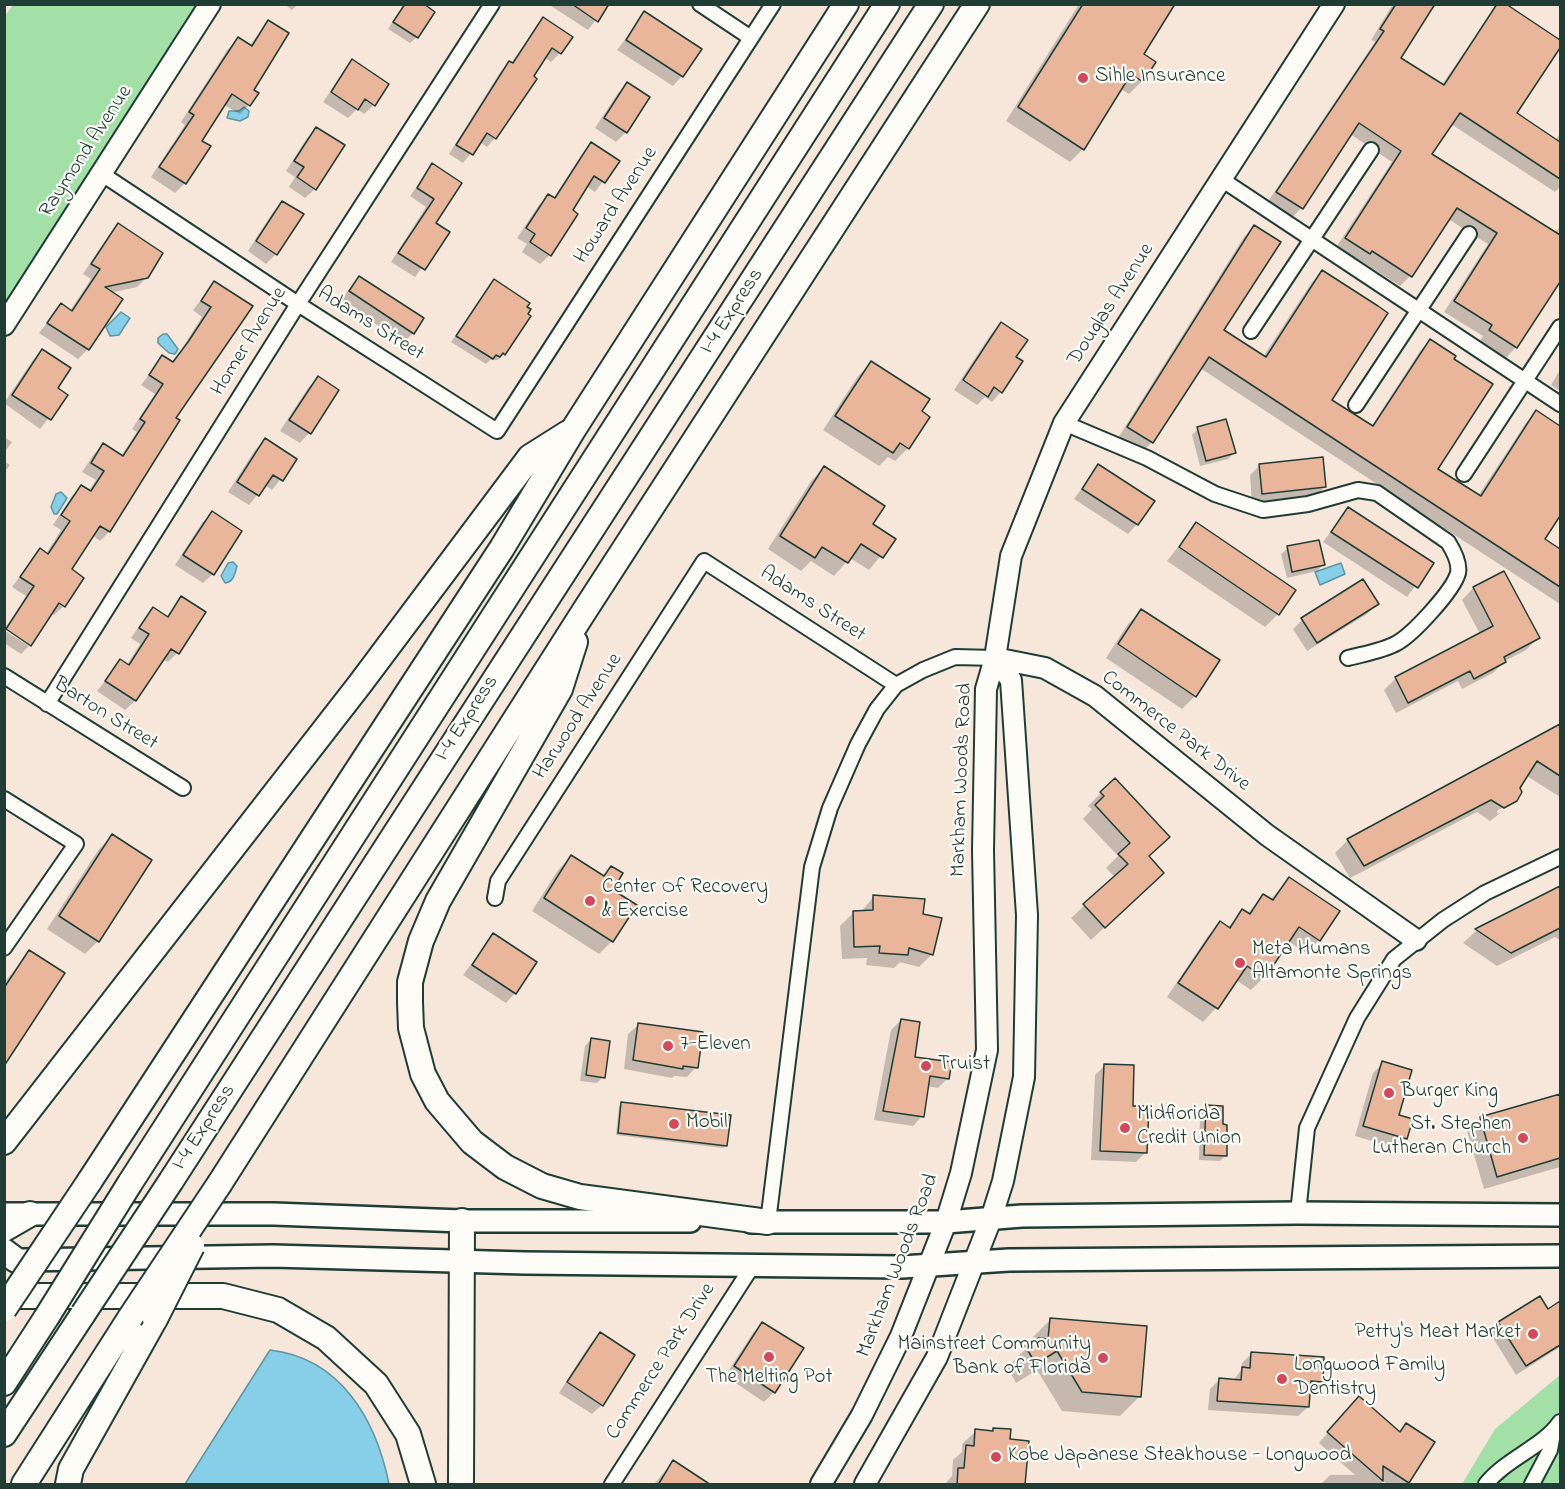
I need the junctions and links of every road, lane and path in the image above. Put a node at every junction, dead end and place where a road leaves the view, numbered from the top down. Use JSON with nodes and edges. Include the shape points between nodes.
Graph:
{"nodes":[{"id":1,"x":210,"y":4,"type":"edge"},
{"id":2,"x":492,"y":4,"type":"edge"},
{"id":3,"x":700,"y":4,"type":"edge"},
{"id":4,"x":772,"y":4,"type":"edge"},
{"id":5,"x":846,"y":4,"type":"edge"},
{"id":6,"x":887,"y":4,"type":"edge"},
{"id":7,"x":931,"y":4,"type":"edge"},
{"id":8,"x":977,"y":4,"type":"edge"},
{"id":9,"x":1334,"y":4,"type":"edge"},
{"id":10,"x":751,"y":38,"type":"junction"},
{"id":11,"x":1371,"y":150,"type":"dead end"},
{"id":12,"x":102,"y":174,"type":"junction"},
{"id":13,"x":1221,"y":179,"type":"junction"},
{"id":14,"x":1468,"y":234,"type":"dead end"},
{"id":15,"x":1313,"y":238,"type":"junction"},
{"id":16,"x":298,"y":304,"type":"junction"},
{"id":17,"x":1419,"y":311,"type":"junction"},
{"id":18,"x":4,"y":325,"type":"edge"},
{"id":19,"x":1560,"y":327,"type":"edge"},
{"id":20,"x":1251,"y":331,"type":"dead end"},
{"id":21,"x":1526,"y":381,"type":"junction"},
{"id":22,"x":1560,"y":404,"type":"edge"},
{"id":23,"x":1356,"y":405,"type":"dead end"},
{"id":24,"x":1064,"y":423,"type":"junction"},
{"id":25,"x":497,"y":430,"type":"joint"},
{"id":26,"x":573,"y":430,"type":"junction"},
{"id":27,"x":1464,"y":474,"type":"dead end"},
{"id":28,"x":704,"y":561,"type":"joint"},
{"id":29,"x":585,"y":610,"type":"junction"},
{"id":30,"x":995,"y":658,"type":"junction"},
{"id":31,"x":1348,"y":658,"type":"dead end"},
{"id":32,"x":4,"y":676,"type":"edge"},
{"id":33,"x":896,"y":685,"type":"junction"},
{"id":34,"x":47,"y":704,"type":"junction"},
{"id":35,"x":183,"y":788,"type":"dead end"},
{"id":36,"x":4,"y":799,"type":"edge"},
{"id":37,"x":1560,"y":857,"type":"edge"},
{"id":38,"x":495,"y":898,"type":"dead end"},
{"id":39,"x":1416,"y":940,"type":"junction"},
{"id":40,"x":4,"y":948,"type":"edge"},
{"id":41,"x":4,"y":1142,"type":"edge"},
{"id":42,"x":220,"y":1184,"type":"junction"},
{"id":43,"x":4,"y":1214,"type":"edge"},
{"id":44,"x":30,"y":1214,"type":"junction"},
{"id":45,"x":1298,"y":1214,"type":"junction"},
{"id":46,"x":1560,"y":1215,"type":"edge"},
{"id":47,"x":991,"y":1219,"type":"junction"},
{"id":48,"x":462,"y":1221,"type":"junction"},
{"id":49,"x":768,"y":1222,"type":"junction"},
{"id":50,"x":946,"y":1222,"type":"junction"},
{"id":51,"x":4,"y":1229,"type":"edge"},
{"id":52,"x":1560,"y":1256,"type":"edge"},
{"id":53,"x":8,"y":1257,"type":"edge"},
{"id":54,"x":462,"y":1261,"type":"junction"},
{"id":55,"x":974,"y":1263,"type":"junction"},
{"id":56,"x":753,"y":1265,"type":"junction"},
{"id":57,"x":928,"y":1266,"type":"junction"},
{"id":58,"x":4,"y":1296,"type":"edge"},
{"id":59,"x":4,"y":1309,"type":"edge"},
{"id":60,"x":4,"y":1383,"type":"edge"},
{"id":61,"x":1557,"y":1427,"type":"edge"},
{"id":62,"x":4,"y":1434,"type":"edge"},
{"id":63,"x":24,"y":1485,"type":"edge"},
{"id":64,"x":68,"y":1485,"type":"edge"},
{"id":65,"x":423,"y":1485,"type":"edge"},
{"id":66,"x":461,"y":1485,"type":"edge"},
{"id":67,"x":612,"y":1485,"type":"edge"},
{"id":68,"x":821,"y":1485,"type":"edge"},
{"id":69,"x":865,"y":1485,"type":"edge"},
{"id":70,"x":1486,"y":1485,"type":"edge"},
{"id":71,"x":1532,"y":1485,"type":"edge"}],
"edges":[{"from":1,"to":12,"type":"main road","name":"Raymond Avenue"},
{"from":2,"to":16,"type":"street","name":"Homer Avenue"},
{"from":3,"to":10,"type":"street"},
{"from":4,"to":10,"type":"street","name":"Howard Avenue"},
{"from":5,"to":26,"type":"highway"},
{"from":6,"to":60,"type":"highway","name":"I-4 Express","bridge":true},
{"from":7,"to":62,"type":"highway","name":"I-4 Express","bridge":true},
{"from":8,"to":29,"type":"highway"},
{"from":9,"to":13,"type":"main road","name":"Douglas Avenue"},
{"from":10,"to":25,"type":"street","name":"Howard Avenue"},
{"from":11,"to":15,"type":"street"},
{"from":12,"to":16,"type":"street","name":"Adams Street"},
{"from":12,"to":18,"type":"main road","name":"Raymond Avenue"},
{"from":13,"to":15,"type":"street"},
{"from":13,"to":24,"type":"main road","name":"Douglas Avenue"},
{"from":14,"to":17,"type":"street"},
{"from":15,"to":17,"type":"street"},
{"from":15,"to":20,"type":"street"},
{"from":16,"to":25,"type":"street","name":"Adams Street"},
{"from":16,"to":34,"type":"street","name":"Homer Avenue"},
{"from":17,"to":21,"type":"street"},
{"from":17,"to":23,"type":"street"},
{"from":19,"to":21,"type":"street"},
{"from":21,"to":22,"type":"street"},
{"from":21,"to":27,"type":"street"},
{"from":24,"to":30,"type":"main road","name":"Douglas Avenue","via":[[1011,556]]},
{"from":24,"to":31,"type":"street","via":[[1147,458],[1215,494],[1263,510],[1308,504],[1358,490],[1377,493],[1448,542],[1458,572],[1446,593],[1412,632],[1396,644]]},
{"from":26,"to":41,"type":"highway","via":[[530,457],[360,684]]},
{"from":26,"to":59,"type":"highway","bridge":true,"via":[[502,548]]},
{"from":28,"to":33,"type":"street","name":"Adams Street"},
{"from":28,"to":38,"type":"street","name":"Harwood Avenue","via":[[498,881]]},
{"from":29,"to":42,"type":"highway"},
{"from":29,"to":49,"type":"highway","via":[[560,689],[438,901],[421,941],[410,982],[416,1051],[429,1088],[459,1130],[505,1167],[542,1186],[580,1197]]},
{"from":30,"to":33,"type":"street","name":"Commerce Park Drive","via":[[955,657]]},
{"from":30,"to":39,"type":"main road","name":"Commerce Park Drive","via":[[1045,668],[1095,696],[1267,834]]},
{"from":30,"to":47,"type":"main road","name":"Markham Woods Road","via":[[1011,680],[1027,915],[1027,1050],[1003,1181]]},
{"from":30,"to":50,"type":"main road","name":"Markham Woods Road","via":[[986,689],[983,850],[987,1050],[961,1173]]},
{"from":32,"to":34,"type":"street","name":"Barton Street"},
{"from":33,"to":49,"type":"street","name":"Commerce Park Drive","via":[[858,744],[830,808],[812,867]]},
{"from":34,"to":35,"type":"street","name":"Barton Street"},
{"from":36,"to":40,"type":"street","via":[[76,844]]},
{"from":37,"to":39,"type":"street","via":[[1485,893]]},
{"from":39,"to":45,"type":"street","via":[[1394,959],[1356,1018],[1310,1120]]},
{"from":42,"to":63,"type":"highway","bridge":true},
{"from":42,"to":64,"type":"highway","bridge":true,"via":[[181,1272],[71,1469]]},
{"from":43,"to":44,"type":"main road"},
{"from":44,"to":48,"type":"main road","via":[[274,1214]]},
{"from":44,"to":51,"type":"highway"},
{"from":45,"to":46,"type":"main road"},
{"from":45,"to":47,"type":"main road"},
{"from":47,"to":50,"type":"main road"},
{"from":47,"to":55,"type":"main road","name":"Markham Woods Road"},
{"from":48,"to":49,"type":"main road"},
{"from":48,"to":54,"type":"highway"},
{"from":49,"to":50,"type":"main road"},
{"from":50,"to":57,"type":"main road","name":"Markham Woods Road"},
{"from":52,"to":55,"type":"main road"},
{"from":53,"to":54,"type":"main road","via":[[273,1256]]},
{"from":54,"to":56,"type":"main road"},
{"from":54,"to":66,"type":"highway"},
{"from":55,"to":57,"type":"main road"},
{"from":55,"to":69,"type":"main road","name":"Markham Woods Road","via":[[937,1357]]},
{"from":56,"to":57,"type":"main road"},
{"from":56,"to":67,"type":"street","name":"Commerce Park Drive"},
{"from":57,"to":68,"type":"main road","name":"Markham Woods Road","via":[[901,1336]]},
{"from":58,"to":65,"type":"highway","via":[[223,1296],[278,1310],[326,1338],[376,1384],[408,1434]]},
{"from":61,"to":70,"type":"street","via":[[1503,1466]]},
{"from":61,"to":71,"type":"street"}]}
